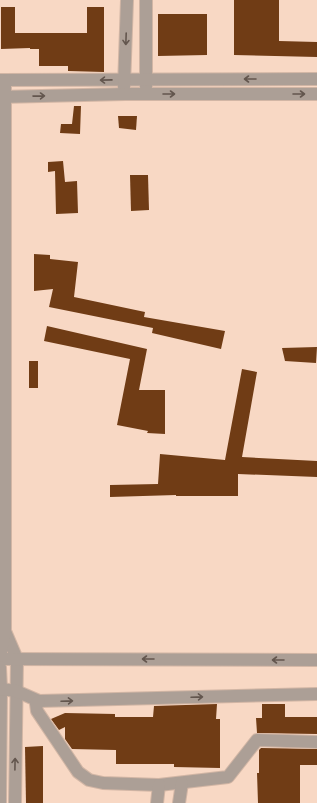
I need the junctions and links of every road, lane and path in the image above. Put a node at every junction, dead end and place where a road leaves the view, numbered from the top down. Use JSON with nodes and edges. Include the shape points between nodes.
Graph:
{"nodes":[{"id":1,"x":127,"y":0,"type":"edge"},
{"id":2,"x":146,"y":0,"type":"edge"},
{"id":3,"x":124,"y":79,"type":"junction"},
{"id":4,"x":146,"y":79,"type":"junction"},
{"id":5,"x":317,"y":79,"type":"edge"},
{"id":6,"x":3,"y":80,"type":"edge"},
{"id":7,"x":125,"y":94,"type":"junction"},
{"id":8,"x":146,"y":94,"type":"junction"},
{"id":9,"x":317,"y":94,"type":"edge"},
{"id":10,"x":3,"y":97,"type":"edge"},
{"id":11,"x":2,"y":426,"type":"edge"},
{"id":12,"x":5,"y":631,"type":"junction"},
{"id":13,"x":0,"y":658,"type":"edge"},
{"id":14,"x":17,"y":659,"type":"junction"},
{"id":15,"x":317,"y":660,"type":"edge"},
{"id":16,"x":0,"y":667,"type":"edge"},
{"id":17,"x":1,"y":689,"type":"junction"},
{"id":18,"x":16,"y":691,"type":"junction"},
{"id":19,"x":317,"y":694,"type":"edge"},
{"id":20,"x":39,"y":701,"type":"junction"},
{"id":21,"x":317,"y":742,"type":"edge"},
{"id":22,"x":182,"y":783,"type":"junction"},
{"id":23,"x":159,"y":785,"type":"junction"},
{"id":24,"x":0,"y":803,"type":"edge"},
{"id":25,"x":15,"y":803,"type":"edge"},
{"id":26,"x":157,"y":803,"type":"edge"},
{"id":27,"x":179,"y":803,"type":"edge"}],
"edges":[{"from":1,"to":3,"type":"street","one_way":true},
{"from":2,"to":4,"type":"street"},
{"from":3,"to":4,"type":"street"},
{"from":3,"to":6,"type":"street","one_way":true},
{"from":3,"to":7,"type":"street"},
{"from":5,"to":4,"type":"street","one_way":true},
{"from":4,"to":8,"type":"street"},
{"from":6,"to":10,"type":"street"},
{"from":7,"to":8,"type":"street"},
{"from":10,"to":7,"type":"street","one_way":true},
{"from":8,"to":9,"type":"street","one_way":true},
{"from":10,"to":11,"type":"street"},
{"from":11,"to":12,"type":"street"},
{"from":12,"to":13,"type":"street"},
{"from":12,"to":14,"type":"street"},
{"from":13,"to":14,"type":"street"},
{"from":15,"to":14,"type":"street","one_way":true},
{"from":14,"to":18,"type":"street"},
{"from":16,"to":17,"type":"street"},
{"from":17,"to":18,"type":"street"},
{"from":17,"to":24,"type":"street"},
{"from":18,"to":20,"type":"street"},
{"from":25,"to":18,"type":"street","one_way":true},
{"from":20,"to":19,"type":"street","one_way":true},
{"from":20,"to":23,"type":"street","via":[[36,704],[40,717],[78,772],[89,780]]},
{"from":21,"to":22,"type":"street","via":[[257,740],[228,777]]},
{"from":22,"to":23,"type":"street"},
{"from":22,"to":27,"type":"street"},
{"from":23,"to":26,"type":"street"}]}
